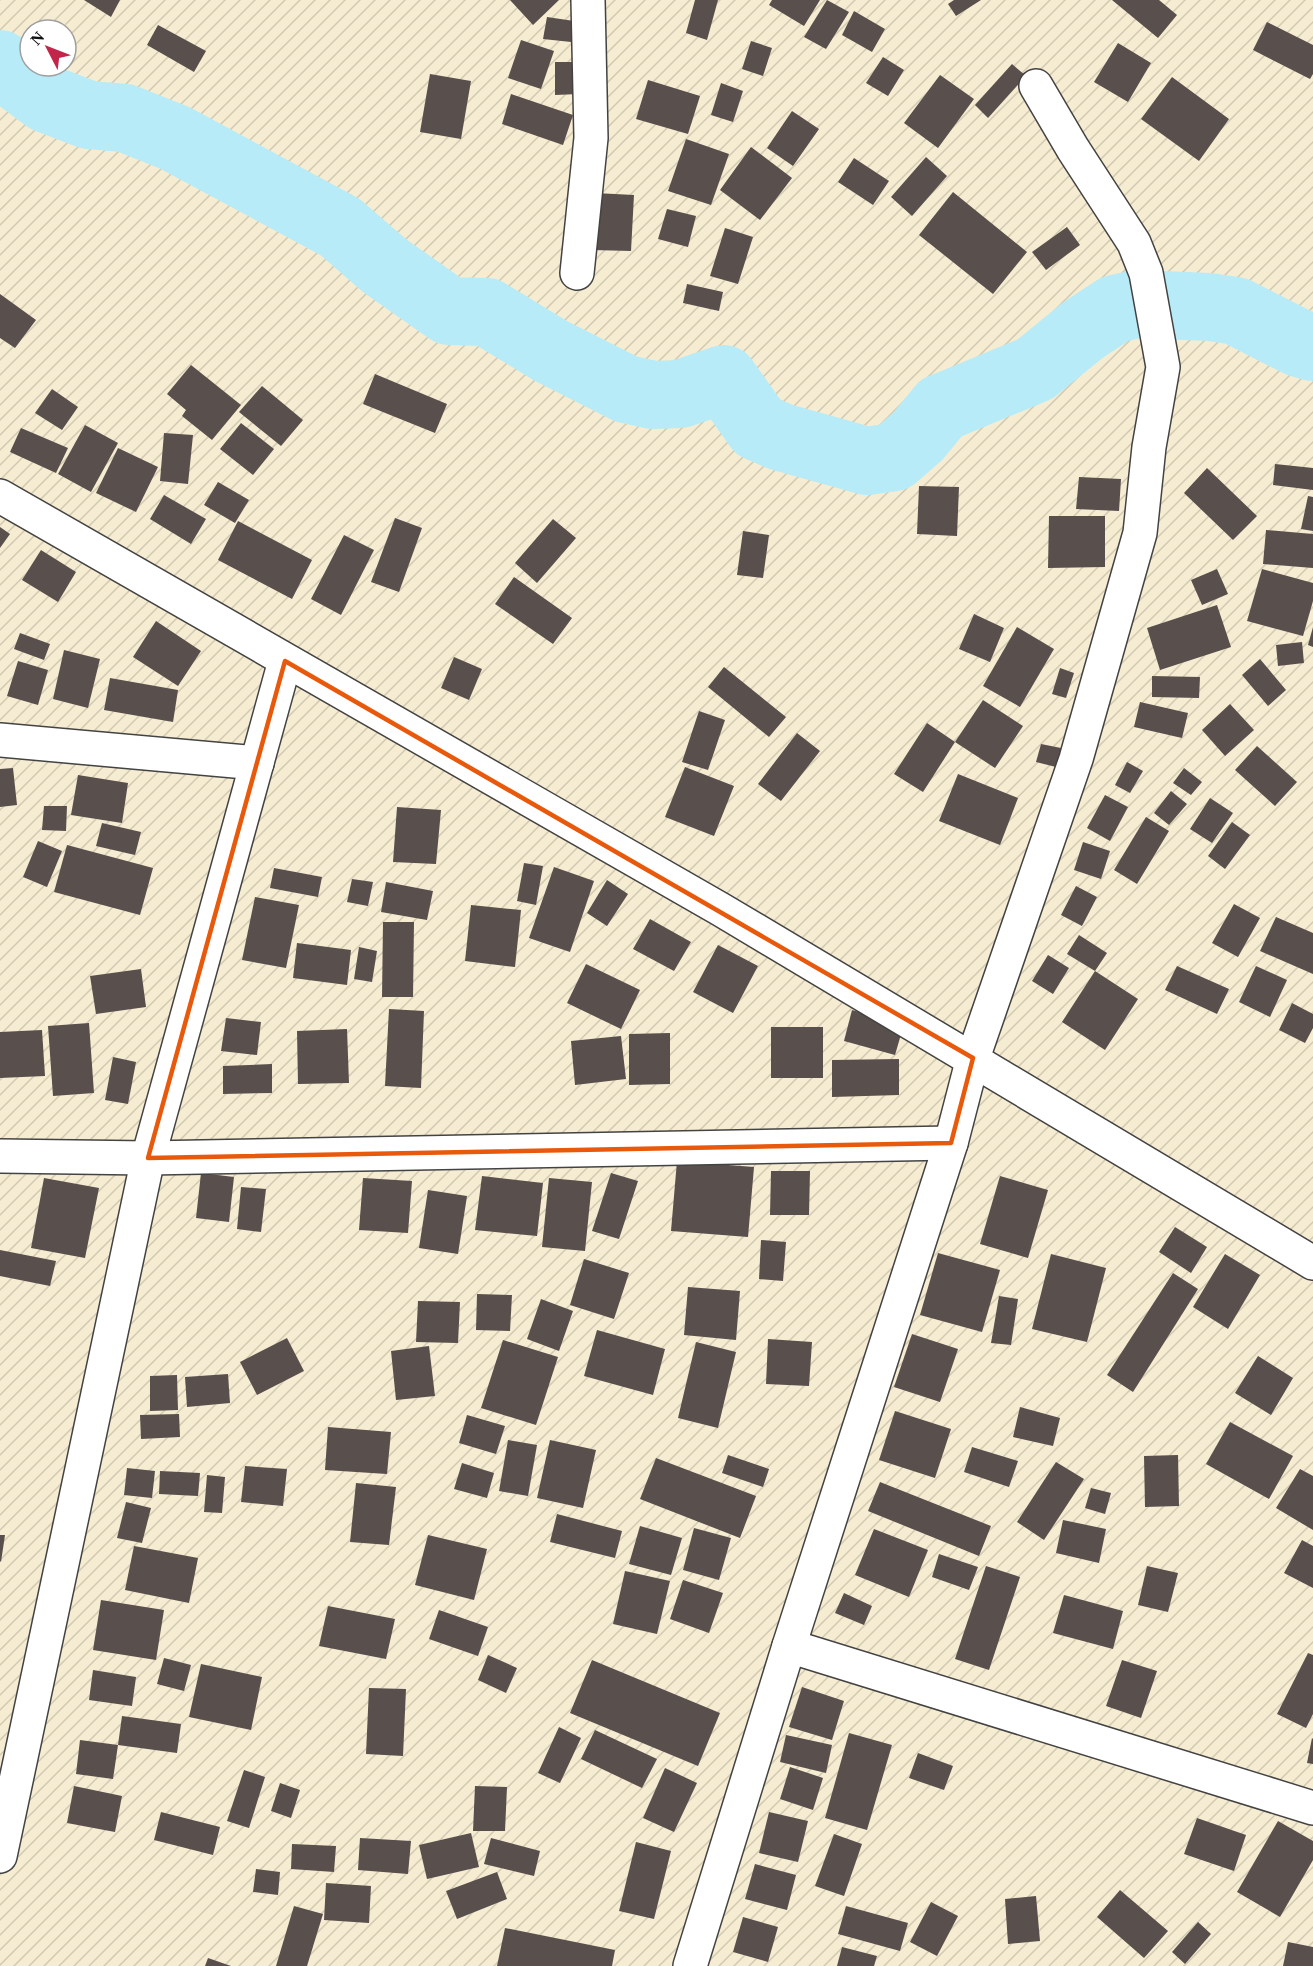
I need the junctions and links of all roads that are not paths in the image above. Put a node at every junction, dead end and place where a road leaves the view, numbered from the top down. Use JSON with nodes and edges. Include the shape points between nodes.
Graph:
{"nodes":[{"id":1,"x":588,"y":0,"type":"edge"},
{"id":2,"x":1036,"y":86,"type":"dead end"},
{"id":3,"x":577,"y":273,"type":"dead end"},
{"id":4,"x":0,"y":496,"type":"edge"},
{"id":5,"x":285,"y":662,"type":"junction"},
{"id":6,"x":0,"y":740,"type":"edge"},
{"id":7,"x":257,"y":763,"type":"junction"},
{"id":8,"x":973,"y":1058,"type":"junction"},
{"id":9,"x":951,"y":1143,"type":"junction"},
{"id":10,"x":0,"y":1156,"type":"edge"},
{"id":11,"x":148,"y":1158,"type":"junction"},
{"id":12,"x":1313,"y":1263,"type":"edge"},
{"id":13,"x":789,"y":1646,"type":"junction"},
{"id":14,"x":1313,"y":1808,"type":"edge"},
{"id":15,"x":0,"y":1856,"type":"edge"},
{"id":16,"x":690,"y":1966,"type":"edge"}],
"edges":[{"from":1,"to":3,"type":"street","via":[[591,138]]},
{"from":2,"to":8,"type":"street","via":[[1134,243],[1146,273],[1163,367],[1140,533],[1076,759]]},
{"from":4,"to":5,"type":"street"},
{"from":5,"to":7,"type":"street"},
{"from":5,"to":8,"type":"street"},
{"from":6,"to":7,"type":"street"},
{"from":7,"to":11,"type":"street"},
{"from":8,"to":9,"type":"street"},
{"from":8,"to":12,"type":"street"},
{"from":9,"to":11,"type":"street"},
{"from":9,"to":13,"type":"street"},
{"from":10,"to":11,"type":"street"},
{"from":11,"to":15,"type":"street"},
{"from":13,"to":14,"type":"street"},
{"from":13,"to":16,"type":"street"}]}
